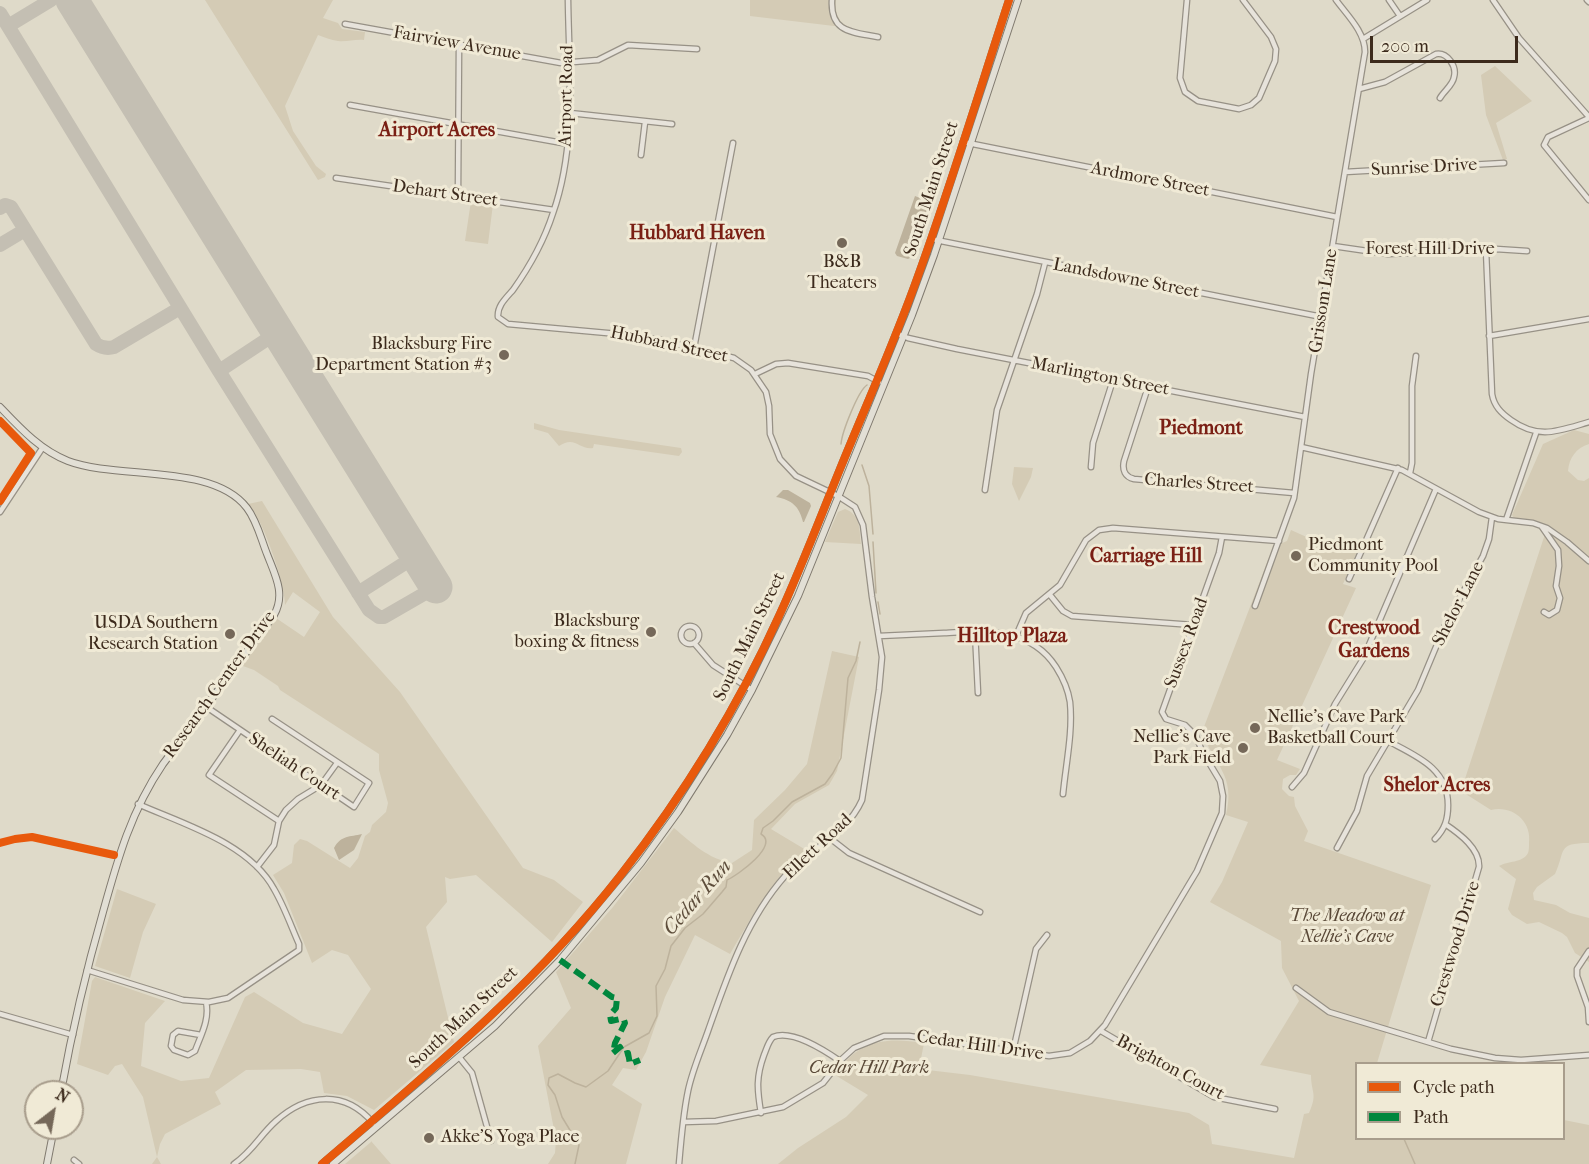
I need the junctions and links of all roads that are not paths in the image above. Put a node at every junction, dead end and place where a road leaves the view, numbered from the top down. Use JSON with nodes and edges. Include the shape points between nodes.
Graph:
{"nodes":[{"id":1,"x":568,"y":0,"type":"edge"},
{"id":2,"x":832,"y":0,"type":"edge"},
{"id":3,"x":1010,"y":0,"type":"edge"},
{"id":4,"x":1018,"y":0,"type":"edge"},
{"id":5,"x":1187,"y":0,"type":"edge"},
{"id":6,"x":1243,"y":0,"type":"edge"},
{"id":7,"x":1336,"y":0,"type":"edge"},
{"id":8,"x":1389,"y":0,"type":"edge"},
{"id":9,"x":1426,"y":0,"type":"edge"},
{"id":10,"x":1493,"y":0,"type":"edge"},
{"id":11,"x":1400,"y":16,"type":"junction"},
{"id":12,"x":345,"y":24,"type":"dead end"},
{"id":13,"x":878,"y":37,"type":"dead end"},
{"id":14,"x":1363,"y":39,"type":"junction"},
{"id":15,"x":459,"y":44,"type":"junction"},
{"id":16,"x":697,"y":49,"type":"dead end"},
{"id":17,"x":569,"y":63,"type":"junction"},
{"id":18,"x":1359,"y":89,"type":"junction"},
{"id":19,"x":1440,"y":98,"type":"dead end"},
{"id":20,"x":350,"y":105,"type":"dead end"},
{"id":21,"x":570,"y":113,"type":"junction"},
{"id":22,"x":1589,"y":118,"type":"edge"},
{"id":23,"x":645,"y":122,"type":"junction"},
{"id":24,"x":672,"y":124,"type":"dead end"},
{"id":25,"x":459,"y":125,"type":"junction"},
{"id":26,"x":963,"y":142,"type":"junction"},
{"id":27,"x":733,"y":143,"type":"dead end"},
{"id":28,"x":568,"y":144,"type":"junction"},
{"id":29,"x":971,"y":144,"type":"junction"},
{"id":30,"x":641,"y":155,"type":"dead end"},
{"id":31,"x":1504,"y":163,"type":"dead end"},
{"id":32,"x":1345,"y":172,"type":"junction"},
{"id":33,"x":336,"y":178,"type":"dead end"},
{"id":34,"x":458,"y":195,"type":"junction"},
{"id":35,"x":1589,"y":200,"type":"edge"},
{"id":36,"x":554,"y":210,"type":"junction"},
{"id":37,"x":1337,"y":217,"type":"junction"},
{"id":38,"x":931,"y":239,"type":"junction"},
{"id":39,"x":939,"y":241,"type":"junction"},
{"id":40,"x":1333,"y":246,"type":"junction"},
{"id":41,"x":1486,"y":250,"type":"junction"},
{"id":42,"x":1527,"y":251,"type":"dead end"},
{"id":43,"x":1045,"y":263,"type":"junction"},
{"id":44,"x":1322,"y":317,"type":"junction"},
{"id":45,"x":500,"y":319,"type":"joint"},
{"id":46,"x":1589,"y":319,"type":"edge"},
{"id":47,"x":896,"y":333,"type":"junction"},
{"id":48,"x":903,"y":336,"type":"junction"},
{"id":49,"x":1489,"y":336,"type":"junction"},
{"id":50,"x":694,"y":348,"type":"junction"},
{"id":51,"x":1416,"y":356,"type":"dead end"},
{"id":52,"x":1013,"y":360,"type":"junction"},
{"id":53,"x":754,"y":374,"type":"junction"},
{"id":54,"x":876,"y":380,"type":"junction"},
{"id":55,"x":1113,"y":380,"type":"junction"},
{"id":56,"x":884,"y":384,"type":"junction"},
{"id":57,"x":1148,"y":387,"type":"junction"},
{"id":58,"x":0,"y":407,"type":"edge"},
{"id":59,"x":1305,"y":417,"type":"junction"},
{"id":60,"x":1588,"y":424,"type":"edge"},
{"id":61,"x":1536,"y":433,"type":"junction"},
{"id":62,"x":43,"y":447,"type":"junction"},
{"id":63,"x":1300,"y":447,"type":"junction"},
{"id":64,"x":1091,"y":467,"type":"dead end"},
{"id":65,"x":1398,"y":468,"type":"junction"},
{"id":66,"x":1410,"y":473,"type":"junction"},
{"id":67,"x":1436,"y":489,"type":"junction"},
{"id":68,"x":985,"y":490,"type":"dead end"},
{"id":69,"x":831,"y":492,"type":"junction"},
{"id":70,"x":1294,"y":492,"type":"junction"},
{"id":71,"x":838,"y":496,"type":"junction"},
{"id":72,"x":0,"y":512,"type":"edge"},
{"id":73,"x":1492,"y":517,"type":"junction"},
{"id":74,"x":1506,"y":520,"type":"junction"},
{"id":75,"x":1540,"y":525,"type":"junction"},
{"id":76,"x":1222,"y":537,"type":"junction"},
{"id":77,"x":1279,"y":541,"type":"junction"},
{"id":78,"x":1589,"y":561,"type":"edge"},
{"id":79,"x":1349,"y":579,"type":"dead end"},
{"id":80,"x":1050,"y":595,"type":"junction"},
{"id":81,"x":1255,"y":606,"type":"dead end"},
{"id":82,"x":1544,"y":612,"type":"dead end"},
{"id":83,"x":1193,"y":625,"type":"junction"},
{"id":84,"x":975,"y":632,"type":"junction"},
{"id":85,"x":879,"y":636,"type":"junction"},
{"id":86,"x":1016,"y":636,"type":"junction"},
{"id":87,"x":694,"y":643,"type":"junction"},
{"id":88,"x":745,"y":686,"type":"junction"},
{"id":89,"x":752,"y":690,"type":"junction"},
{"id":90,"x":978,"y":693,"type":"dead end"},
{"id":91,"x":205,"y":706,"type":"junction"},
{"id":92,"x":1163,"y":715,"type":"joint"},
{"id":93,"x":272,"y":719,"type":"dead end"},
{"id":94,"x":240,"y":730,"type":"junction"},
{"id":95,"x":1388,"y":741,"type":"junction"},
{"id":96,"x":337,"y":763,"type":"junction"},
{"id":97,"x":321,"y":785,"type":"junction"},
{"id":98,"x":1292,"y":787,"type":"dead end"},
{"id":99,"x":1064,"y":794,"type":"dead end"},
{"id":100,"x":138,"y":804,"type":"junction"},
{"id":101,"x":279,"y":821,"type":"junction"},
{"id":102,"x":1445,"y":824,"type":"junction"},
{"id":103,"x":831,"y":839,"type":"junction"},
{"id":104,"x":1435,"y":839,"type":"dead end"},
{"id":105,"x":1337,"y":848,"type":"dead end"},
{"id":106,"x":257,"y":867,"type":"junction"},
{"id":107,"x":980,"y":912,"type":"dead end"},
{"id":108,"x":587,"y":916,"type":"junction"},
{"id":109,"x":593,"y":922,"type":"junction"},
{"id":110,"x":1047,"y":935,"type":"dead end"},
{"id":111,"x":1589,"y":951,"type":"edge"},
{"id":112,"x":87,"y":970,"type":"junction"},
{"id":113,"x":1296,"y":988,"type":"dead end"},
{"id":114,"x":206,"y":1002,"type":"junction"},
{"id":115,"x":0,"y":1014,"type":"edge"},
{"id":116,"x":1589,"y":1022,"type":"edge"},
{"id":117,"x":1101,"y":1031,"type":"junction"},
{"id":118,"x":73,"y":1035,"type":"junction"},
{"id":119,"x":201,"y":1035,"type":"junction"},
{"id":120,"x":1428,"y":1042,"type":"junction"},
{"id":121,"x":1013,"y":1052,"type":"junction"},
{"id":122,"x":1589,"y":1055,"type":"edge"},
{"id":123,"x":459,"y":1057,"type":"junction"},
{"id":124,"x":840,"y":1061,"type":"junction"},
{"id":125,"x":64,"y":1080,"type":"edge"},
{"id":126,"x":1275,"y":1109,"type":"dead end"},
{"id":127,"x":761,"y":1113,"type":"junction"},
{"id":128,"x":684,"y":1122,"type":"junction"},
{"id":129,"x":374,"y":1124,"type":"junction"},
{"id":130,"x":52,"y":1140,"type":"edge"},
{"id":131,"x":491,"y":1141,"type":"dead end"},
{"id":132,"x":74,"y":1160,"type":"dead end"},
{"id":133,"x":47,"y":1164,"type":"edge"},
{"id":134,"x":79,"y":1164,"type":"edge"},
{"id":135,"x":234,"y":1164,"type":"edge"},
{"id":136,"x":322,"y":1164,"type":"edge"},
{"id":137,"x":333,"y":1164,"type":"edge"},
{"id":138,"x":679,"y":1164,"type":"edge"}],
"edges":[{"from":1,"to":17,"type":"street","name":"Airport Road"},
{"from":2,"to":13,"type":"street","via":[[832,14],[842,28]]},
{"from":3,"to":26,"type":"main road","name":"South Main Street"},
{"from":4,"to":29,"type":"main road","name":"South Main Street"},
{"from":5,"to":6,"type":"street","via":[[1182,89],[1196,101],[1236,109],[1259,98],[1276,56],[1273,39]]},
{"from":7,"to":14,"type":"street"},
{"from":8,"to":11,"type":"street"},
{"from":9,"to":11,"type":"street"},
{"from":10,"to":22,"type":"street","via":[[1519,38]]},
{"from":11,"to":14,"type":"street"},
{"from":12,"to":15,"type":"street","name":"Fairview Avenue"},
{"from":14,"to":18,"type":"street","name":"Grissom Lane","via":[[1365,52]]},
{"from":15,"to":17,"type":"street","name":"Fairview Avenue"},
{"from":15,"to":25,"type":"street"},
{"from":16,"to":17,"type":"street","name":"Fairview Avenue","via":[[628,45],[598,60]]},
{"from":17,"to":21,"type":"street","name":"Airport Road"},
{"from":18,"to":19,"type":"street","via":[[1385,82],[1441,53],[1449,58],[1455,75]]},
{"from":18,"to":32,"type":"street","name":"Grissom Lane"},
{"from":20,"to":25,"type":"street"},
{"from":21,"to":23,"type":"street"},
{"from":21,"to":28,"type":"street","name":"Airport Road"},
{"from":22,"to":35,"type":"street","via":[[1548,137],[1544,143]]},
{"from":23,"to":24,"type":"street"},
{"from":23,"to":30,"type":"street"},
{"from":25,"to":28,"type":"street"},
{"from":25,"to":34,"type":"street"},
{"from":26,"to":29,"type":"street","name":"Ardmore Street"},
{"from":26,"to":38,"type":"main road","name":"South Main Street"},
{"from":27,"to":50,"type":"street"},
{"from":28,"to":36,"type":"street","name":"Airport Road"},
{"from":29,"to":37,"type":"street","name":"Ardmore Street"},
{"from":29,"to":39,"type":"main road","name":"South Main Street"},
{"from":31,"to":32,"type":"street","name":"Sunrise Drive"},
{"from":32,"to":37,"type":"street","name":"Grissom Lane"},
{"from":33,"to":34,"type":"street","name":"Dehart Street"},
{"from":34,"to":36,"type":"street","name":"Dehart Street"},
{"from":36,"to":45,"type":"street","name":"Airport Road","via":[[538,249],[499,309]]},
{"from":37,"to":40,"type":"street","name":"Grissom Lane"},
{"from":38,"to":39,"type":"street","name":"Landsdowne Street"},
{"from":38,"to":47,"type":"main road","name":"South Main Street"},
{"from":39,"to":43,"type":"street","name":"Landsdowne Street"},
{"from":39,"to":48,"type":"main road","name":"South Main Street"},
{"from":40,"to":41,"type":"street","name":"Forest Hill Drive","via":[[1388,254]]},
{"from":40,"to":44,"type":"street","name":"Grissom Lane"},
{"from":41,"to":42,"type":"street","name":"Forest Hill Drive"},
{"from":41,"to":49,"type":"street"},
{"from":43,"to":44,"type":"street","name":"Landsdowne Street"},
{"from":43,"to":52,"type":"street"},
{"from":44,"to":59,"type":"street","name":"Grissom Lane"},
{"from":45,"to":50,"type":"street","name":"Hubbard Street","via":[[508,324],[611,332]]},
{"from":46,"to":49,"type":"street"},
{"from":47,"to":48,"type":"street","name":"Marlington Street"},
{"from":47,"to":54,"type":"main road","name":"South Main Street"},
{"from":48,"to":52,"type":"street","name":"Marlington Street"},
{"from":48,"to":56,"type":"main road","name":"South Main Street"},
{"from":49,"to":61,"type":"street","via":[[1493,401],[1503,414]]},
{"from":50,"to":53,"type":"street","name":"Hubbard Street","via":[[734,358]]},
{"from":51,"to":66,"type":"street"},
{"from":52,"to":55,"type":"street","name":"Marlington Street"},
{"from":52,"to":68,"type":"street","via":[[996,414]]},
{"from":53,"to":54,"type":"street","via":[[788,363]]},
{"from":53,"to":69,"type":"street","name":"Hubbard Street","via":[[768,398],[770,434],[780,459],[796,476]]},
{"from":54,"to":56,"type":"street"},
{"from":54,"to":69,"type":"main road","name":"South Main Street"},
{"from":55,"to":57,"type":"street","name":"Marlington Street"},
{"from":55,"to":64,"type":"street","via":[[1093,443]]},
{"from":56,"to":71,"type":"main road","name":"South Main Street"},
{"from":57,"to":59,"type":"street","name":"Marlington Street"},
{"from":57,"to":70,"type":"street","name":"Charles Street","via":[[1124,461],[1126,476]]},
{"from":58,"to":62,"type":"main road","name":"Research Center Drive"},
{"from":59,"to":63,"type":"street","name":"Grissom Lane"},
{"from":60,"to":61,"type":"street"},
{"from":61,"to":74,"type":"street"},
{"from":62,"to":72,"type":"street"},
{"from":62,"to":91,"type":"main road","name":"Research Center Drive","via":[[89,467],[210,484],[236,498],[249,511],[278,584],[280,602]]},
{"from":63,"to":65,"type":"street"},
{"from":63,"to":70,"type":"street","name":"Grissom Lane"},
{"from":65,"to":66,"type":"street"},
{"from":65,"to":79,"type":"street"},
{"from":66,"to":67,"type":"street"},
{"from":67,"to":73,"type":"street"},
{"from":67,"to":98,"type":"street","via":[[1363,659],[1335,704],[1305,774]]},
{"from":69,"to":71,"type":"street","name":"Ellett Road"},
{"from":69,"to":88,"type":"main road","name":"South Main Street"},
{"from":70,"to":77,"type":"street","name":"Grissom Lane"},
{"from":71,"to":85,"type":"street","name":"Ellett Road","via":[[853,505],[861,516]]},
{"from":71,"to":89,"type":"main road","name":"South Main Street","via":[[798,596]]},
{"from":73,"to":74,"type":"street"},
{"from":73,"to":95,"type":"street","name":"Shelor Lane","via":[[1483,556],[1446,623],[1422,682]]},
{"from":74,"to":75,"type":"street"},
{"from":75,"to":78,"type":"street"},
{"from":75,"to":82,"type":"street","via":[[1558,550],[1559,566],[1557,610],[1549,615]]},
{"from":76,"to":77,"type":"street"},
{"from":76,"to":80,"type":"street","via":[[1099,530],[1086,540],[1064,580]]},
{"from":76,"to":83,"type":"street","name":"Sussex Road"},
{"from":77,"to":81,"type":"street","name":"Grissom Lane"},
{"from":80,"to":83,"type":"street","via":[[1072,616]]},
{"from":80,"to":86,"type":"street","via":[[1026,614]]},
{"from":83,"to":92,"type":"street","name":"Sussex Road"},
{"from":84,"to":85,"type":"street"},
{"from":84,"to":86,"type":"street"},
{"from":84,"to":90,"type":"street"},
{"from":85,"to":103,"type":"street","name":"Ellett Road","via":[[880,680],[865,790],[853,816]]},
{"from":86,"to":99,"type":"street","via":[[1050,659],[1069,695]]},
{"from":87,"to":87,"type":"street","via":[[699,632],[686,626],[681,632],[682,639]]},
{"from":87,"to":88,"type":"street","via":[[710,662]]},
{"from":88,"to":89,"type":"street"},
{"from":88,"to":108,"type":"main road","name":"South Main Street","via":[[663,818]]},
{"from":89,"to":109,"type":"main road","name":"South Main Street","via":[[678,812]]},
{"from":91,"to":94,"type":"street","name":"Sheliah Court"},
{"from":91,"to":100,"type":"main road","name":"Research Center Drive"},
{"from":92,"to":117,"type":"street","name":"Cedar Hill Drive","via":[[1185,725],[1196,736],[1220,781],[1222,813],[1197,871]]},
{"from":93,"to":96,"type":"street","name":"Sheliah Court"},
{"from":94,"to":97,"type":"street","name":"Sheliah Court"},
{"from":94,"to":101,"type":"street","via":[[209,775]]},
{"from":95,"to":102,"type":"street","via":[[1440,775],[1448,795]]},
{"from":95,"to":105,"type":"street","name":"Shelor Lane","via":[[1367,776],[1357,810]]},
{"from":96,"to":97,"type":"street"},
{"from":96,"to":97,"type":"street","name":"Sheliah Court","via":[[369,783],[354,807]]},
{"from":97,"to":101,"type":"street","via":[[292,804]]},
{"from":100,"to":106,"type":"street","via":[[224,842]]},
{"from":100,"to":112,"type":"main road","name":"Research Center Drive","via":[[118,857]]},
{"from":101,"to":106,"type":"street","via":[[274,846]]},
{"from":102,"to":104,"type":"street"},
{"from":102,"to":120,"type":"street","name":"Crestwood Drive","via":[[1480,858]]},
{"from":103,"to":107,"type":"street","via":[[849,853]]},
{"from":103,"to":128,"type":"street","name":"Ellett Road","via":[[781,880],[733,960],[690,1082]]},
{"from":106,"to":114,"type":"street","via":[[274,888],[300,946],[296,953],[228,998]]},
{"from":108,"to":109,"type":"main road"},
{"from":108,"to":129,"type":"main road","name":"South Main Street","via":[[507,1002]]},
{"from":109,"to":123,"type":"main road","name":"South Main Street","via":[[538,983]]},
{"from":110,"to":121,"type":"street","via":[[1036,949]]},
{"from":111,"to":116,"type":"street","via":[[1577,969]]},
{"from":112,"to":114,"type":"street","via":[[183,1000]]},
{"from":112,"to":118,"type":"main road","name":"Research Center Drive"},
{"from":113,"to":120,"type":"street","via":[[1329,1012]]},
{"from":114,"to":119,"type":"street","via":[[208,1013]]},
{"from":115,"to":118,"type":"street"},
{"from":117,"to":121,"type":"street","name":"Cedar Hill Drive","via":[[1084,1046],[1063,1055]]},
{"from":117,"to":126,"type":"street","name":"Brighton Court","via":[[1214,1097]]},
{"from":118,"to":125,"type":"main road","name":"Research Center Drive"},
{"from":119,"to":119,"type":"street","via":[[191,1055],[171,1046],[178,1031]]},
{"from":120,"to":122,"type":"street","via":[[1495,1058]]},
{"from":121,"to":124,"type":"street","name":"Cedar Hill Drive","via":[[900,1035],[864,1043]]},
{"from":123,"to":129,"type":"main road","name":"South Main Street"},
{"from":123,"to":131,"type":"street","via":[[472,1073]]},
{"from":124,"to":127,"type":"street","name":"Cedar Hill Drive","via":[[819,1086],[783,1107]]},
{"from":124,"to":127,"type":"street","via":[[812,1044],[783,1035],[773,1037],[758,1076]]},
{"from":127,"to":128,"type":"street","name":"Cedar Hill Drive"},
{"from":128,"to":138,"type":"street","name":"Ellett Road"},
{"from":129,"to":135,"type":"street","via":[[344,1101],[326,1099],[304,1104],[275,1122]]},
{"from":129,"to":136,"type":"main road","name":"South Main Street"},
{"from":129,"to":137,"type":"main road","name":"South Main Street"},
{"from":130,"to":133,"type":"main road"},
{"from":132,"to":134,"type":"street"}]}
